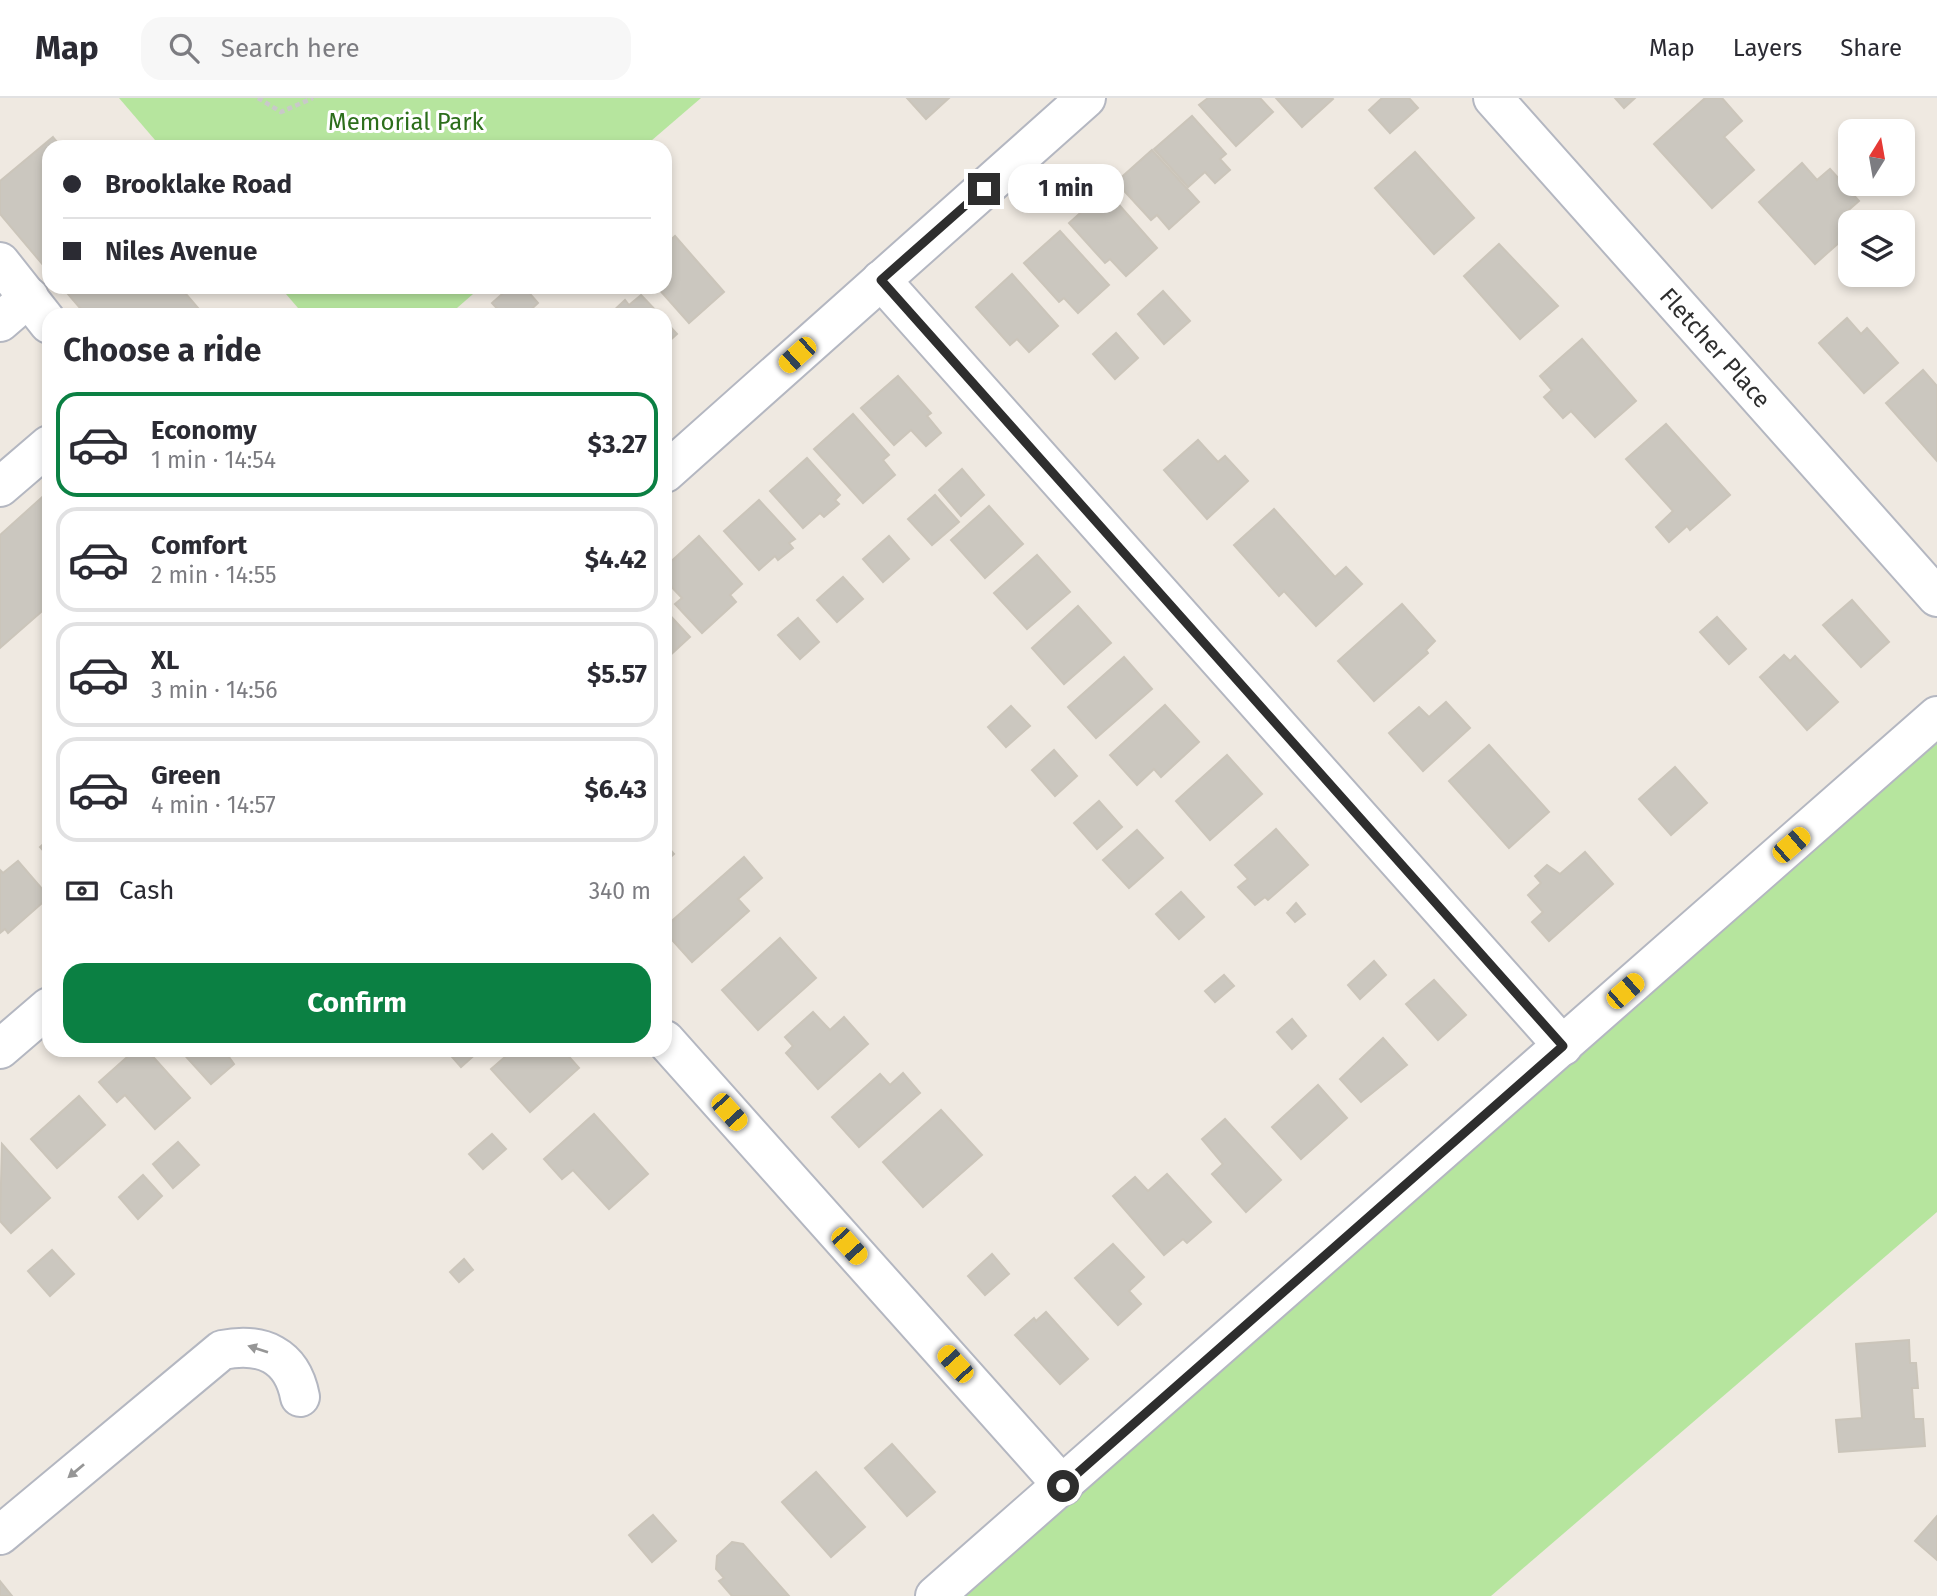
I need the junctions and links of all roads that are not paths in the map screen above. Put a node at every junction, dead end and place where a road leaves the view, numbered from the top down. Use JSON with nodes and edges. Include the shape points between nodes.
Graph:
{"nodes":[{"id":1,"x":1086,"y":98,"type":"edge"},
{"id":2,"x":1493,"y":98,"type":"edge"},
{"id":3,"x":0,"y":262,"type":"edge"},
{"id":4,"x":881,"y":280,"type":"junction"},
{"id":5,"x":39,"y":311,"type":"edge"},
{"id":6,"x":0,"y":322,"type":"edge"},
{"id":7,"x":42,"y":451,"type":"edge"},
{"id":8,"x":672,"y":467,"type":"edge"},
{"id":9,"x":0,"y":487,"type":"edge"},
{"id":10,"x":1937,"y":597,"type":"edge"},
{"id":11,"x":1937,"y":716,"type":"edge"},
{"id":12,"x":42,"y":1013,"type":"edge"},
{"id":13,"x":1563,"y":1046,"type":"junction"},
{"id":14,"x":672,"y":1048,"type":"edge"},
{"id":15,"x":0,"y":1049,"type":"edge"},
{"id":16,"x":300,"y":1397,"type":"dead end"},
{"id":17,"x":1063,"y":1486,"type":"junction"},
{"id":18,"x":0,"y":1535,"type":"edge"},
{"id":19,"x":935,"y":1596,"type":"edge"}],
"edges":[{"from":1,"to":4,"type":"street"},
{"from":2,"to":10,"type":"street","name":"Fletcher Place"},
{"from":3,"to":5,"type":"street"},
{"from":4,"to":8,"type":"street"},
{"from":4,"to":13,"type":"street"},
{"from":5,"to":6,"type":"street"},
{"from":7,"to":9,"type":"street"},
{"from":11,"to":13,"type":"street"},
{"from":12,"to":15,"type":"street"},
{"from":13,"to":17,"type":"street"},
{"from":14,"to":17,"type":"street"},
{"from":16,"to":18,"type":"street","one_way":true,"via":[[296,1379],[266,1349],[246,1345],[222,1350]]},
{"from":17,"to":19,"type":"street"}]}
